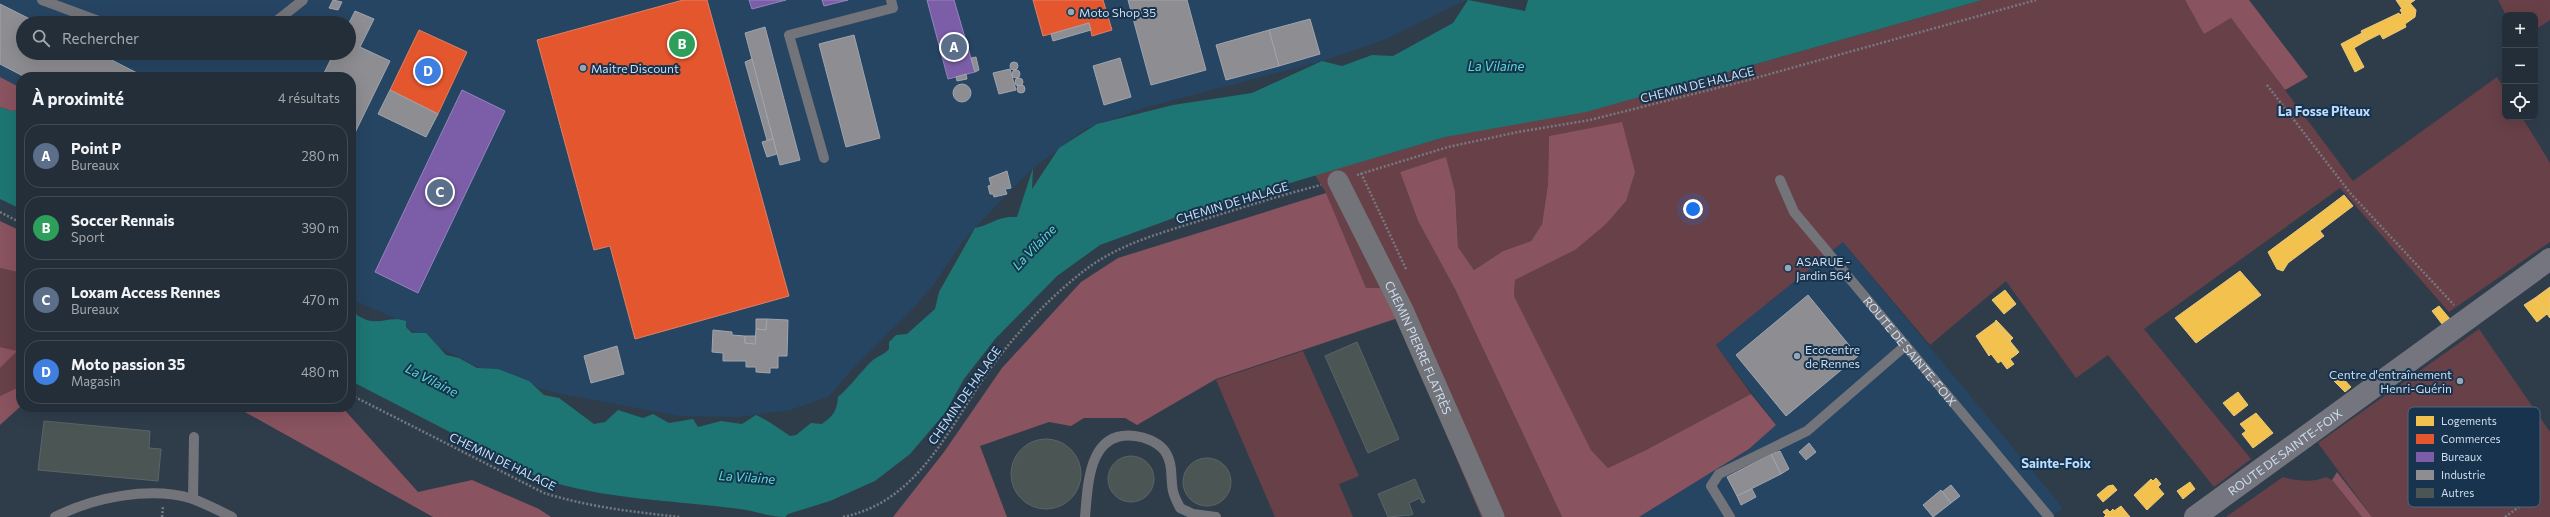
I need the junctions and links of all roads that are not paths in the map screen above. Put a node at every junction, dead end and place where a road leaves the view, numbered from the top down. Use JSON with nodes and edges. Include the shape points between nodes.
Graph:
{"nodes":[{"id":1,"x":42,"y":0,"type":"edge"},
{"id":2,"x":302,"y":0,"type":"edge"},
{"id":3,"x":891,"y":0,"type":"edge"},
{"id":4,"x":85,"y":16,"type":"edge"},
{"id":5,"x":283,"y":16,"type":"edge"},
{"id":6,"x":824,"y":158,"type":"dead end"},
{"id":7,"x":1338,"y":180,"type":"road end"},
{"id":8,"x":1780,"y":180,"type":"dead end"},
{"id":9,"x":2550,"y":259,"type":"edge"},
{"id":10,"x":1905,"y":346,"type":"junction"},
{"id":11,"x":194,"y":437,"type":"dead end"},
{"id":12,"x":193,"y":499,"type":"junction"},
{"id":13,"x":1180,"y":513,"type":"edge"},
{"id":14,"x":55,"y":517,"type":"edge"},
{"id":15,"x":232,"y":517,"type":"edge"},
{"id":16,"x":1085,"y":517,"type":"edge"},
{"id":17,"x":1216,"y":517,"type":"edge"},
{"id":18,"x":1494,"y":517,"type":"edge"},
{"id":19,"x":1730,"y":517,"type":"edge"},
{"id":20,"x":2049,"y":517,"type":"edge"},
{"id":21,"x":2195,"y":517,"type":"edge"}],
"edges":[{"from":1,"to":4,"type":"lane"},
{"from":2,"to":5,"type":"lane"},
{"from":3,"to":6,"type":"lane","via":[[893,8],[789,35]]},
{"from":7,"to":18,"type":"street","name":"CHEMIN PIERRE FLATRÈS","via":[[1403,310]]},
{"from":8,"to":10,"type":"lane","name":"ROUTE DE SAINTE-FOIX","via":[[1794,212]]},
{"from":9,"to":21,"type":"street","name":"ROUTE DE SAINTE-FOIX"},
{"from":10,"to":19,"type":"lane","via":[[1807,431],[1719,474],[1711,486]]},
{"from":10,"to":20,"type":"lane","name":"ROUTE DE SAINTE-FOIX"},
{"from":11,"to":12,"type":"lane"},
{"from":12,"to":14,"type":"lane","via":[[164,494],[133,495],[84,505]]},
{"from":12,"to":15,"type":"lane"},
{"from":13,"to":16,"type":"lane","via":[[1173,492],[1172,470],[1164,450],[1144,437],[1131,435],[1106,443],[1093,461]]},
{"from":13,"to":17,"type":"lane"}]}
